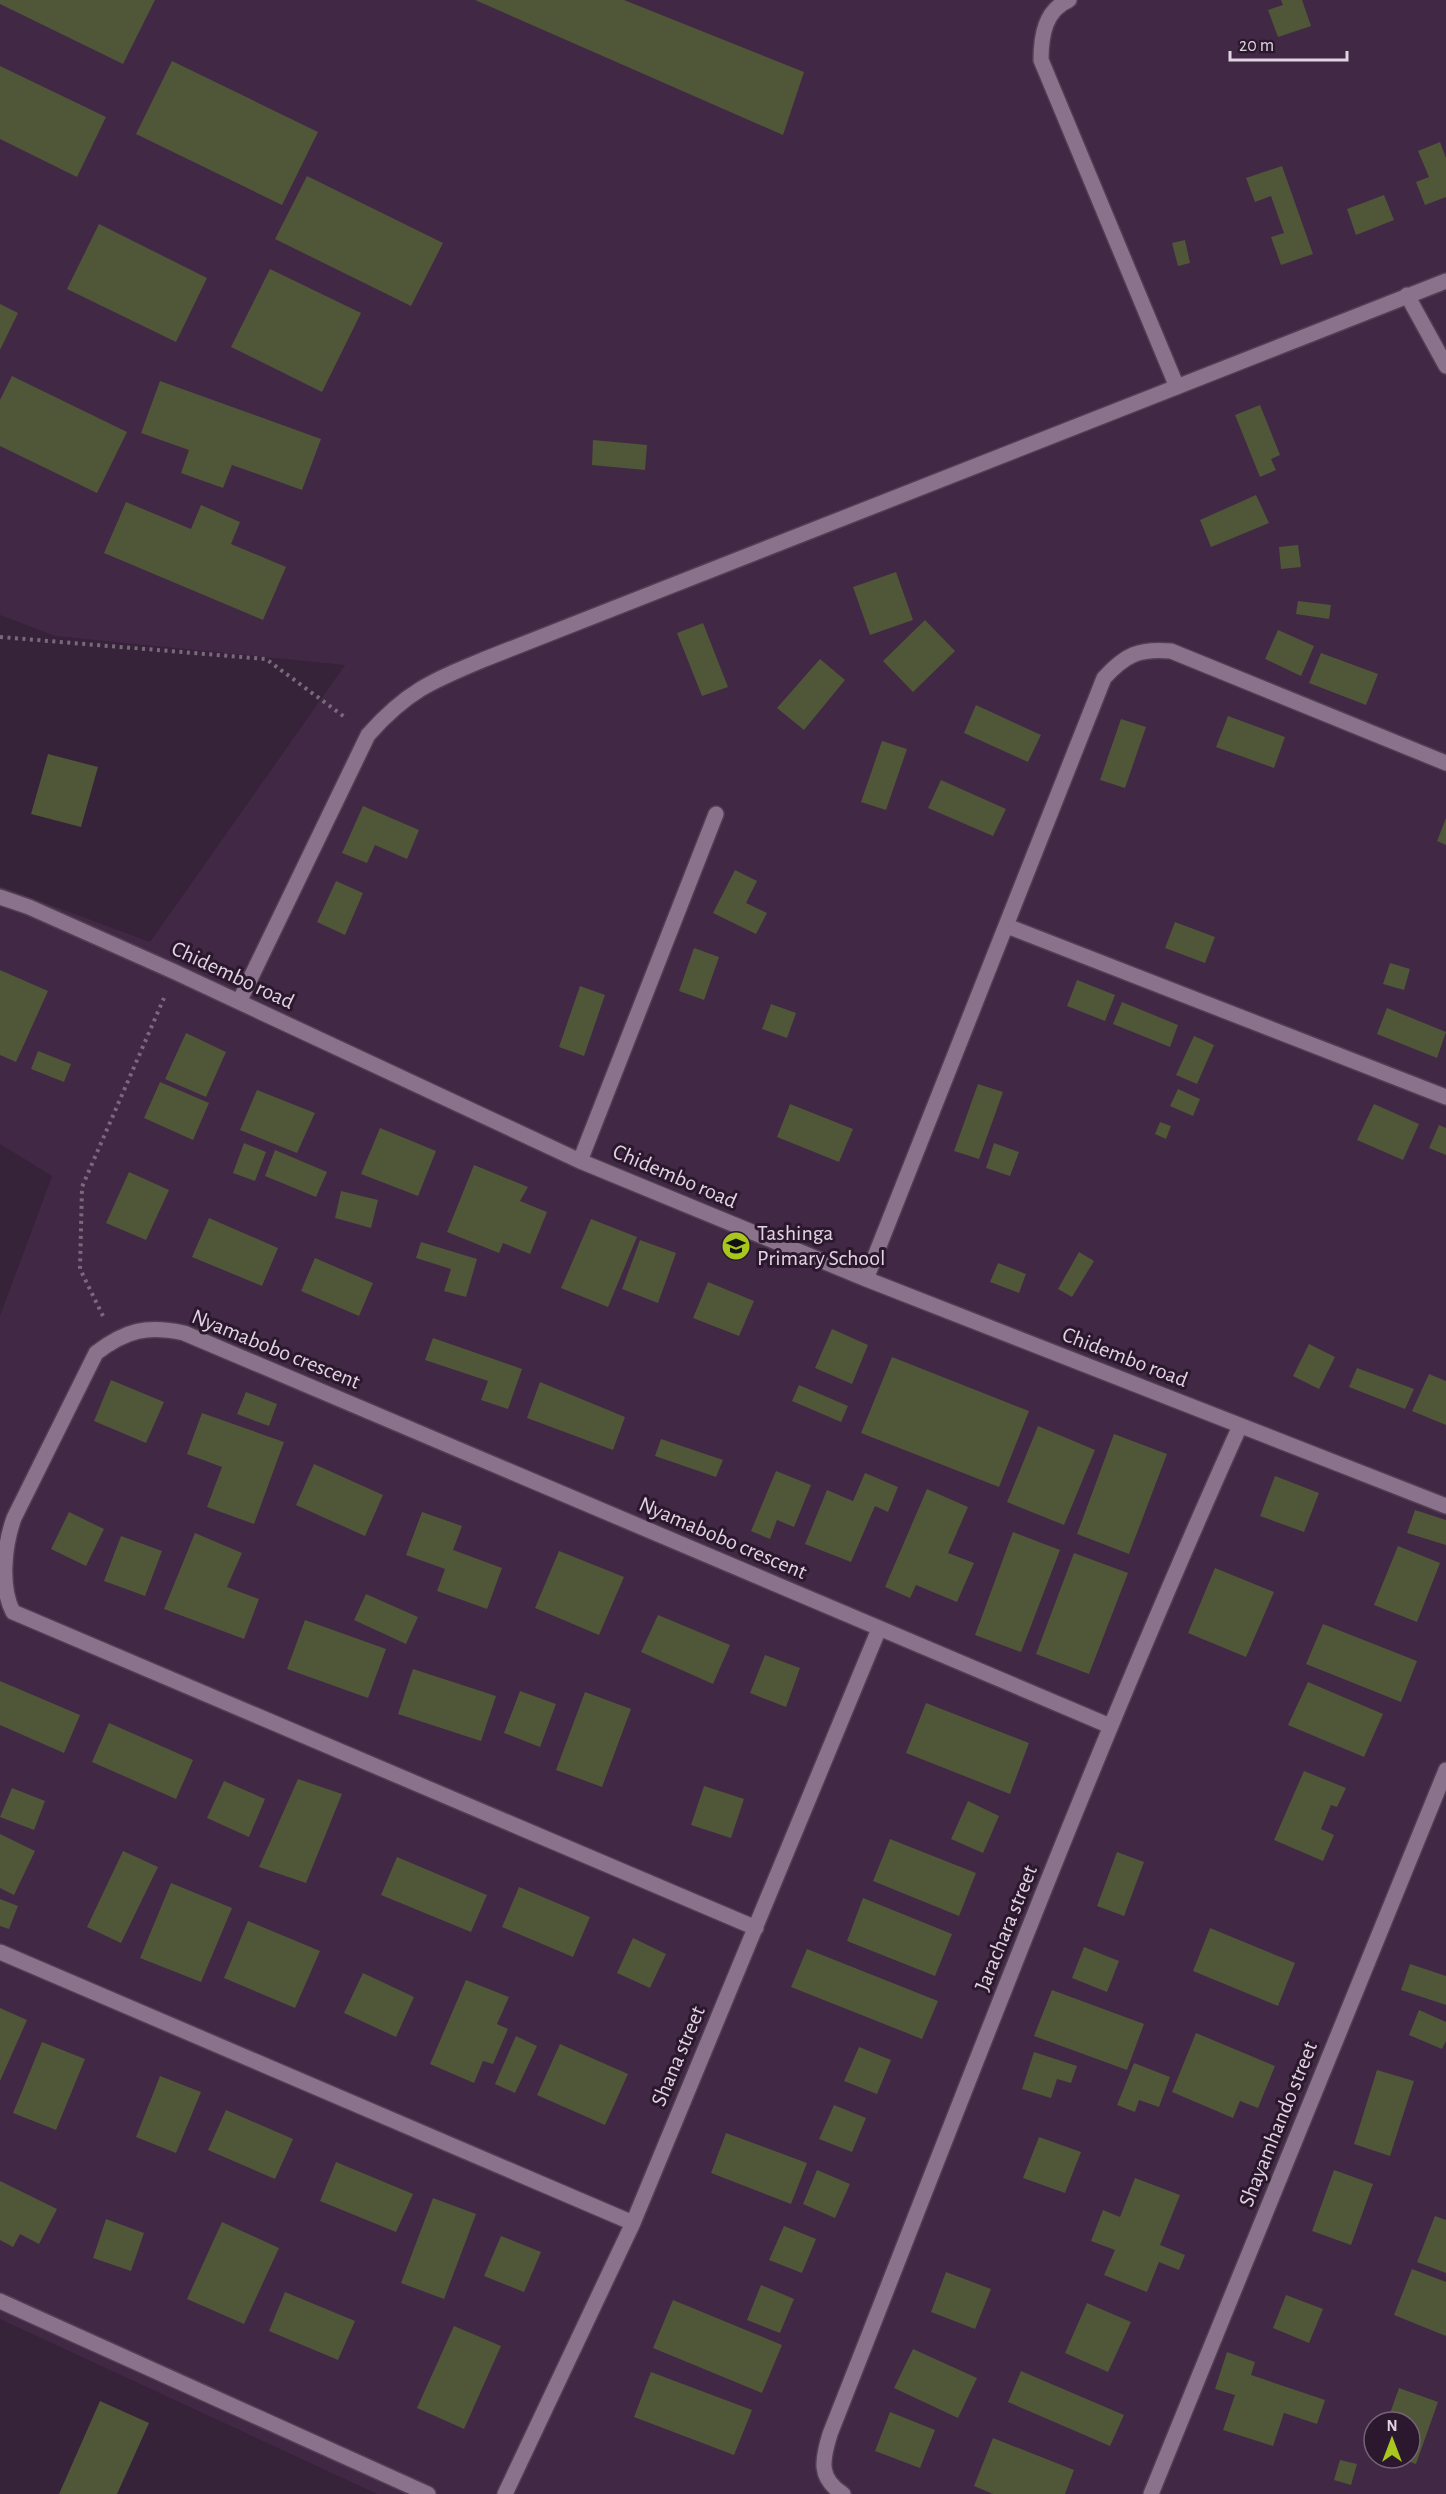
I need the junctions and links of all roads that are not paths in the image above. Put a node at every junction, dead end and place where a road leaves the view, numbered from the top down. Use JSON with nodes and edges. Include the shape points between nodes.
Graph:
{"nodes":[{"id":1,"x":1070,"y":0,"type":"edge"},
{"id":2,"x":1446,"y":281,"type":"edge"},
{"id":3,"x":1407,"y":295,"type":"junction"},
{"id":4,"x":1446,"y":366,"type":"edge"},
{"id":5,"x":1177,"y":387,"type":"junction"},
{"id":6,"x":1446,"y":763,"type":"edge"},
{"id":7,"x":716,"y":814,"type":"dead end"},
{"id":8,"x":0,"y":897,"type":"edge"},
{"id":9,"x":1007,"y":926,"type":"junction"},
{"id":10,"x":239,"y":1002,"type":"junction"},
{"id":11,"x":1446,"y":1097,"type":"edge"},
{"id":12,"x":580,"y":1161,"type":"junction"},
{"id":13,"x":866,"y":1279,"type":"junction"},
{"id":14,"x":1240,"y":1426,"type":"junction"},
{"id":15,"x":1446,"y":1506,"type":"edge"},
{"id":16,"x":879,"y":1629,"type":"junction"},
{"id":17,"x":1110,"y":1726,"type":"junction"},
{"id":18,"x":1446,"y":1770,"type":"edge"},
{"id":19,"x":756,"y":1928,"type":"junction"},
{"id":20,"x":0,"y":1952,"type":"edge"},
{"id":21,"x":633,"y":2223,"type":"junction"},
{"id":22,"x":0,"y":2301,"type":"edge"},
{"id":23,"x":428,"y":2494,"type":"edge"},
{"id":24,"x":504,"y":2494,"type":"edge"},
{"id":25,"x":843,"y":2494,"type":"edge"},
{"id":26,"x":1151,"y":2494,"type":"edge"}],
"edges":[{"from":1,"to":5,"type":"street","via":[[1060,4],[1044,29],[1041,60]]},
{"from":2,"to":3,"type":"street"},
{"from":3,"to":4,"type":"street"},
{"from":3,"to":5,"type":"street"},
{"from":5,"to":10,"type":"street","via":[[442,677],[399,702],[368,735]]},
{"from":6,"to":9,"type":"street","via":[[1171,651],[1147,650],[1129,655],[1104,678]]},
{"from":7,"to":12,"type":"street"},
{"from":8,"to":10,"type":"street","name":"Chidembo road"},
{"from":9,"to":11,"type":"street"},
{"from":9,"to":13,"type":"street"},
{"from":10,"to":12,"type":"street","name":"Chidembo road"},
{"from":12,"to":13,"type":"street","name":"Chidembo road"},
{"from":13,"to":14,"type":"street","name":"Chidembo road"},
{"from":14,"to":15,"type":"street","name":"Chidembo road"},
{"from":14,"to":17,"type":"street","name":"Jarachara street"},
{"from":16,"to":17,"type":"street","name":"Nyamabobo crescent"},
{"from":16,"to":19,"type":"street","name":"Shana street"},
{"from":16,"to":19,"type":"street","name":"Nyamabobo crescent","via":[[184,1333],[159,1328],[115,1338],[96,1353],[11,1526],[0,1570],[4,1596],[14,1612]]},
{"from":17,"to":25,"type":"street","name":"Jarachara street","via":[[825,2450],[827,2481]]},
{"from":18,"to":26,"type":"street","name":"Shayamhando street"},
{"from":19,"to":21,"type":"street","name":"Shana street"},
{"from":20,"to":21,"type":"street"},
{"from":21,"to":24,"type":"street","name":"Shana street"},
{"from":22,"to":23,"type":"street"}]}
